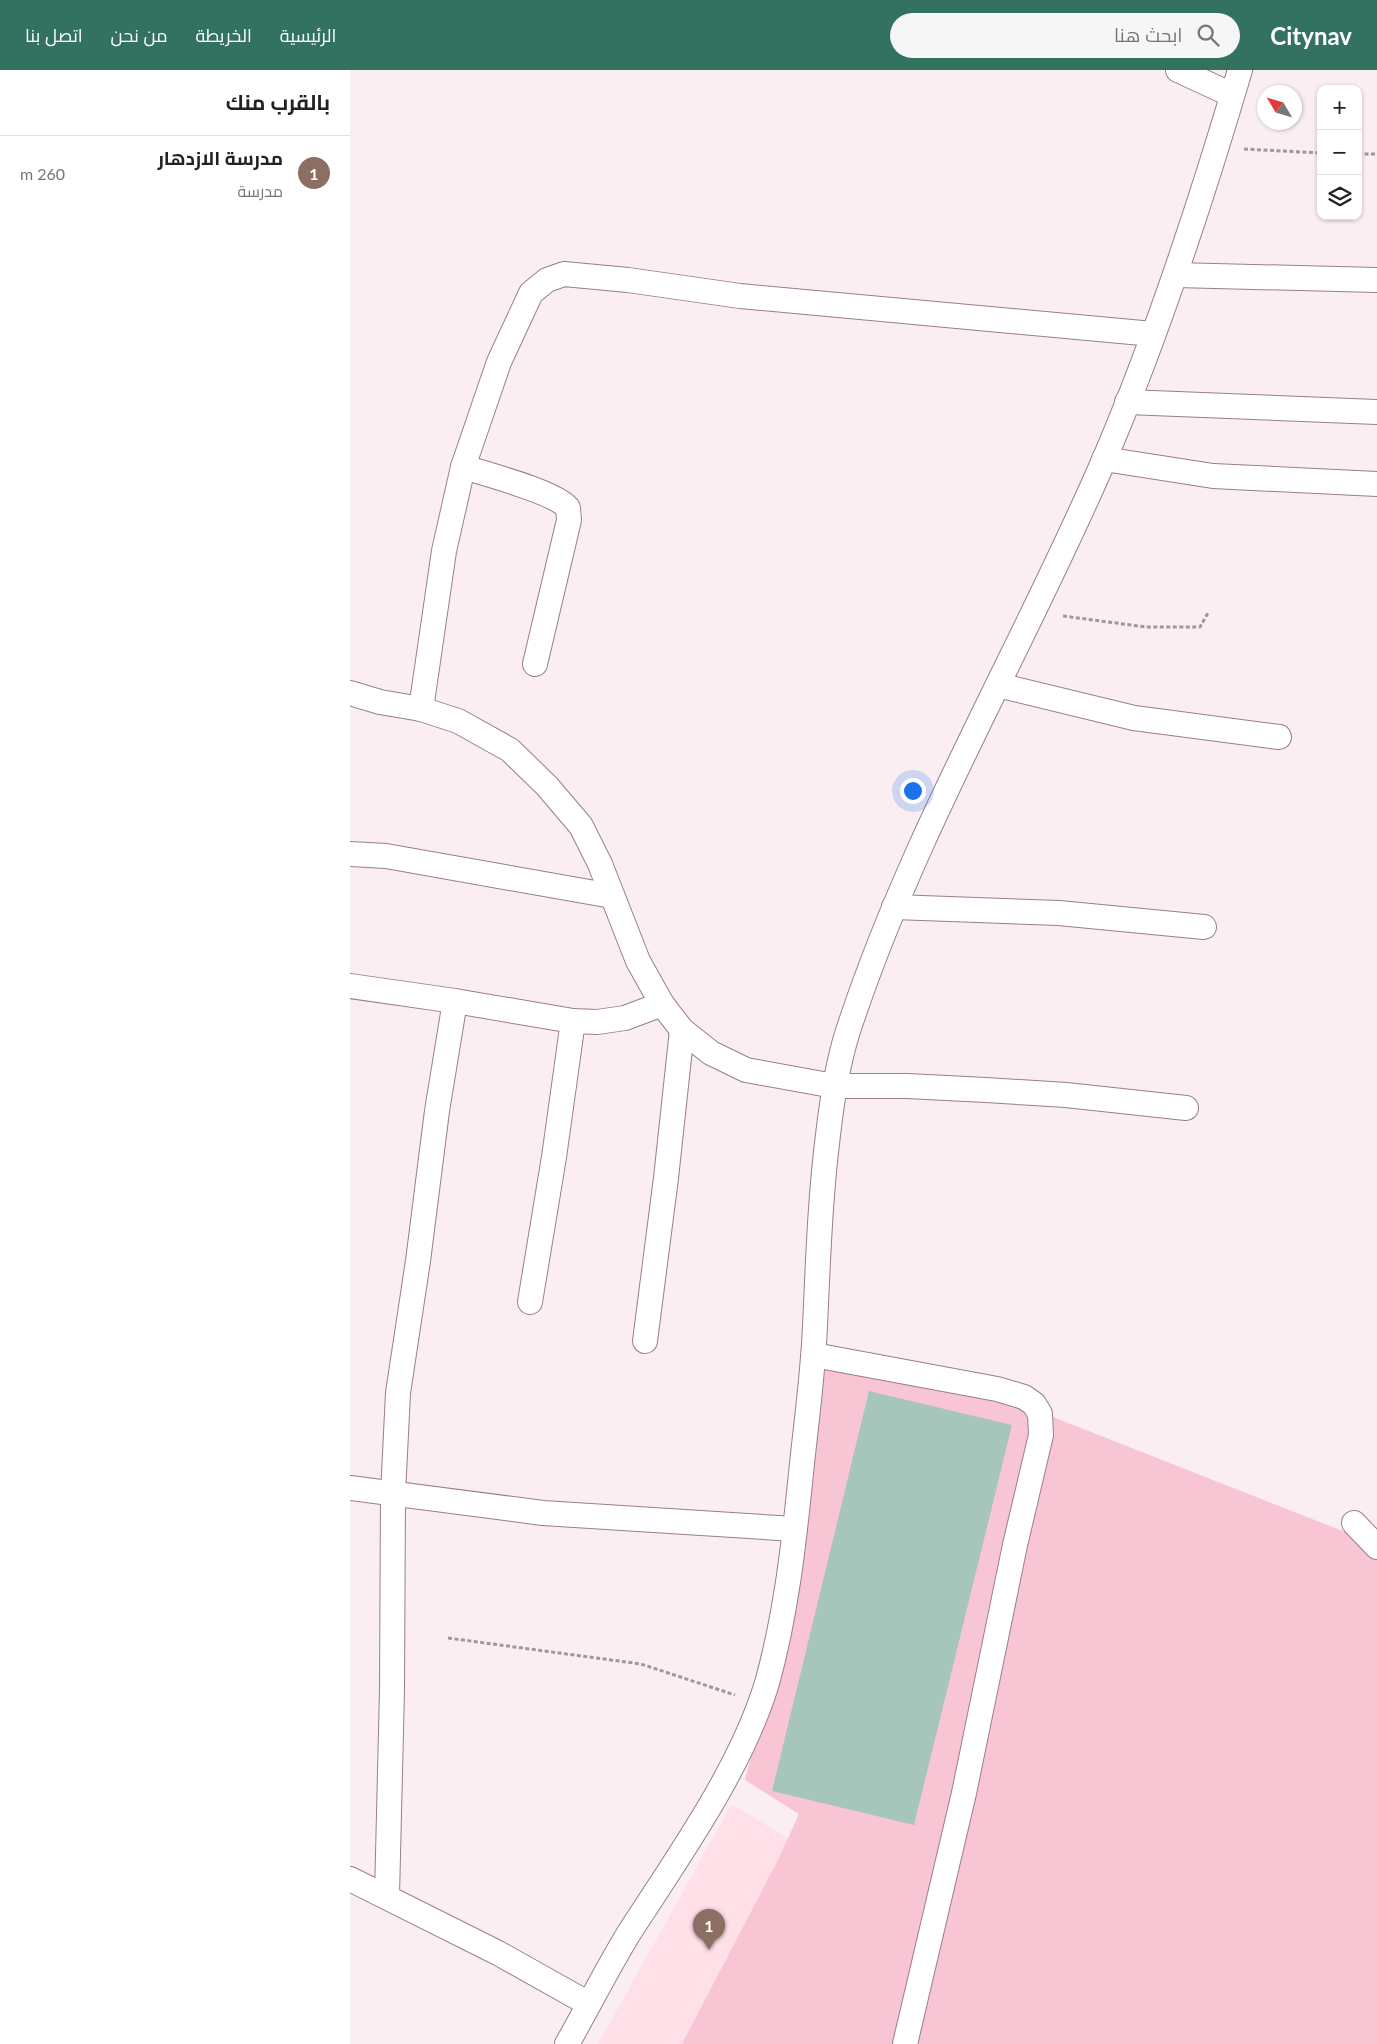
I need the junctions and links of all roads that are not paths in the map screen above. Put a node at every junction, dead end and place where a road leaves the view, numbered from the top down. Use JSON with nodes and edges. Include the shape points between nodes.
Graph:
{"nodes":[{"id":1,"x":1178,"y":70,"type":"edge"},
{"id":2,"x":1240,"y":70,"type":"edge"},
{"id":3,"x":1232,"y":95,"type":"junction"},
{"id":4,"x":1176,"y":275,"type":"junction"},
{"id":5,"x":1377,"y":280,"type":"edge"},
{"id":6,"x":1153,"y":334,"type":"junction"},
{"id":7,"x":1126,"y":402,"type":"junction"},
{"id":8,"x":1377,"y":412,"type":"edge"},
{"id":9,"x":1104,"y":458,"type":"junction"},
{"id":10,"x":463,"y":467,"type":"junction"},
{"id":11,"x":1377,"y":484,"type":"edge"},
{"id":12,"x":535,"y":664,"type":"dead end"},
{"id":13,"x":998,"y":685,"type":"junction"},
{"id":14,"x":350,"y":693,"type":"edge"},
{"id":15,"x":421,"y":710,"type":"junction"},
{"id":16,"x":1279,"y":737,"type":"dead end"},
{"id":17,"x":350,"y":854,"type":"edge"},
{"id":18,"x":612,"y":896,"type":"junction"},
{"id":19,"x":894,"y":908,"type":"junction"},
{"id":20,"x":1204,"y":928,"type":"dead end"},
{"id":21,"x":355,"y":991,"type":"edge"},
{"id":22,"x":455,"y":1001,"type":"junction"},
{"id":23,"x":662,"y":1004,"type":"junction"},
{"id":24,"x":573,"y":1022,"type":"junction"},
{"id":25,"x":682,"y":1030,"type":"junction"},
{"id":26,"x":834,"y":1086,"type":"junction"},
{"id":27,"x":1186,"y":1108,"type":"dead end"},
{"id":28,"x":530,"y":1302,"type":"dead end"},
{"id":29,"x":645,"y":1340,"type":"dead end"},
{"id":30,"x":814,"y":1355,"type":"junction"},
{"id":31,"x":350,"y":1488,"type":"edge"},
{"id":32,"x":393,"y":1494,"type":"junction"},
{"id":33,"x":1354,"y":1523,"type":"dead end"},
{"id":34,"x":795,"y":1529,"type":"junction"},
{"id":35,"x":1377,"y":1547,"type":"edge"},
{"id":36,"x":350,"y":1879,"type":"edge"},
{"id":37,"x":387,"y":1896,"type":"junction"},
{"id":38,"x":589,"y":2004,"type":"junction"},
{"id":39,"x":567,"y":2044,"type":"edge"},
{"id":40,"x":905,"y":2044,"type":"edge"}],
"edges":[{"from":1,"to":3,"type":"street"},
{"from":2,"to":3,"type":"street"},
{"from":3,"to":4,"type":"street"},
{"from":4,"to":5,"type":"street"},
{"from":4,"to":6,"type":"street"},
{"from":6,"to":7,"type":"street"},
{"from":6,"to":10,"type":"street","via":[[740,296],[564,274],[547,280],[531,294],[499,362]]},
{"from":7,"to":8,"type":"street"},
{"from":7,"to":9,"type":"street"},
{"from":9,"to":11,"type":"street","via":[[1213,476]]},
{"from":9,"to":13,"type":"street"},
{"from":10,"to":12,"type":"street","via":[[520,485],[558,500],[568,508],[570,520]]},
{"from":10,"to":15,"type":"street","via":[[444,551]]},
{"from":13,"to":16,"type":"street","via":[[1134,718]]},
{"from":13,"to":19,"type":"street","via":[[951,779]]},
{"from":14,"to":15,"type":"street"},
{"from":15,"to":18,"type":"street","via":[[458,721],[510,750],[547,786],[582,826]]},
{"from":17,"to":18,"type":"street","via":[[405,859]]},
{"from":18,"to":23,"type":"street","via":[[638,961]]},
{"from":19,"to":20,"type":"street","via":[[1059,914]]},
{"from":19,"to":26,"type":"street","via":[[846,1037]]},
{"from":21,"to":22,"type":"street"},
{"from":22,"to":24,"type":"street"},
{"from":22,"to":32,"type":"street","via":[[398,1393]]},
{"from":23,"to":24,"type":"street","via":[[625,1018]]},
{"from":23,"to":25,"type":"street"},
{"from":24,"to":28,"type":"street"},
{"from":25,"to":26,"type":"street","via":[[711,1053],[746,1070]]},
{"from":25,"to":29,"type":"street"},
{"from":26,"to":27,"type":"street","via":[[994,1090]]},
{"from":26,"to":30,"type":"street","via":[[821,1190]]},
{"from":30,"to":34,"type":"street"},
{"from":30,"to":40,"type":"street","via":[[997,1389],[1024,1397],[1040,1414],[1041,1435],[964,1793]]},
{"from":31,"to":32,"type":"street"},
{"from":32,"to":34,"type":"street","via":[[543,1513]]},
{"from":32,"to":37,"type":"street"},
{"from":33,"to":35,"type":"street"},
{"from":34,"to":38,"type":"street","via":[[780,1628],[766,1686],[735,1761]]},
{"from":36,"to":37,"type":"street"},
{"from":37,"to":38,"type":"street"},
{"from":38,"to":39,"type":"street"}]}
